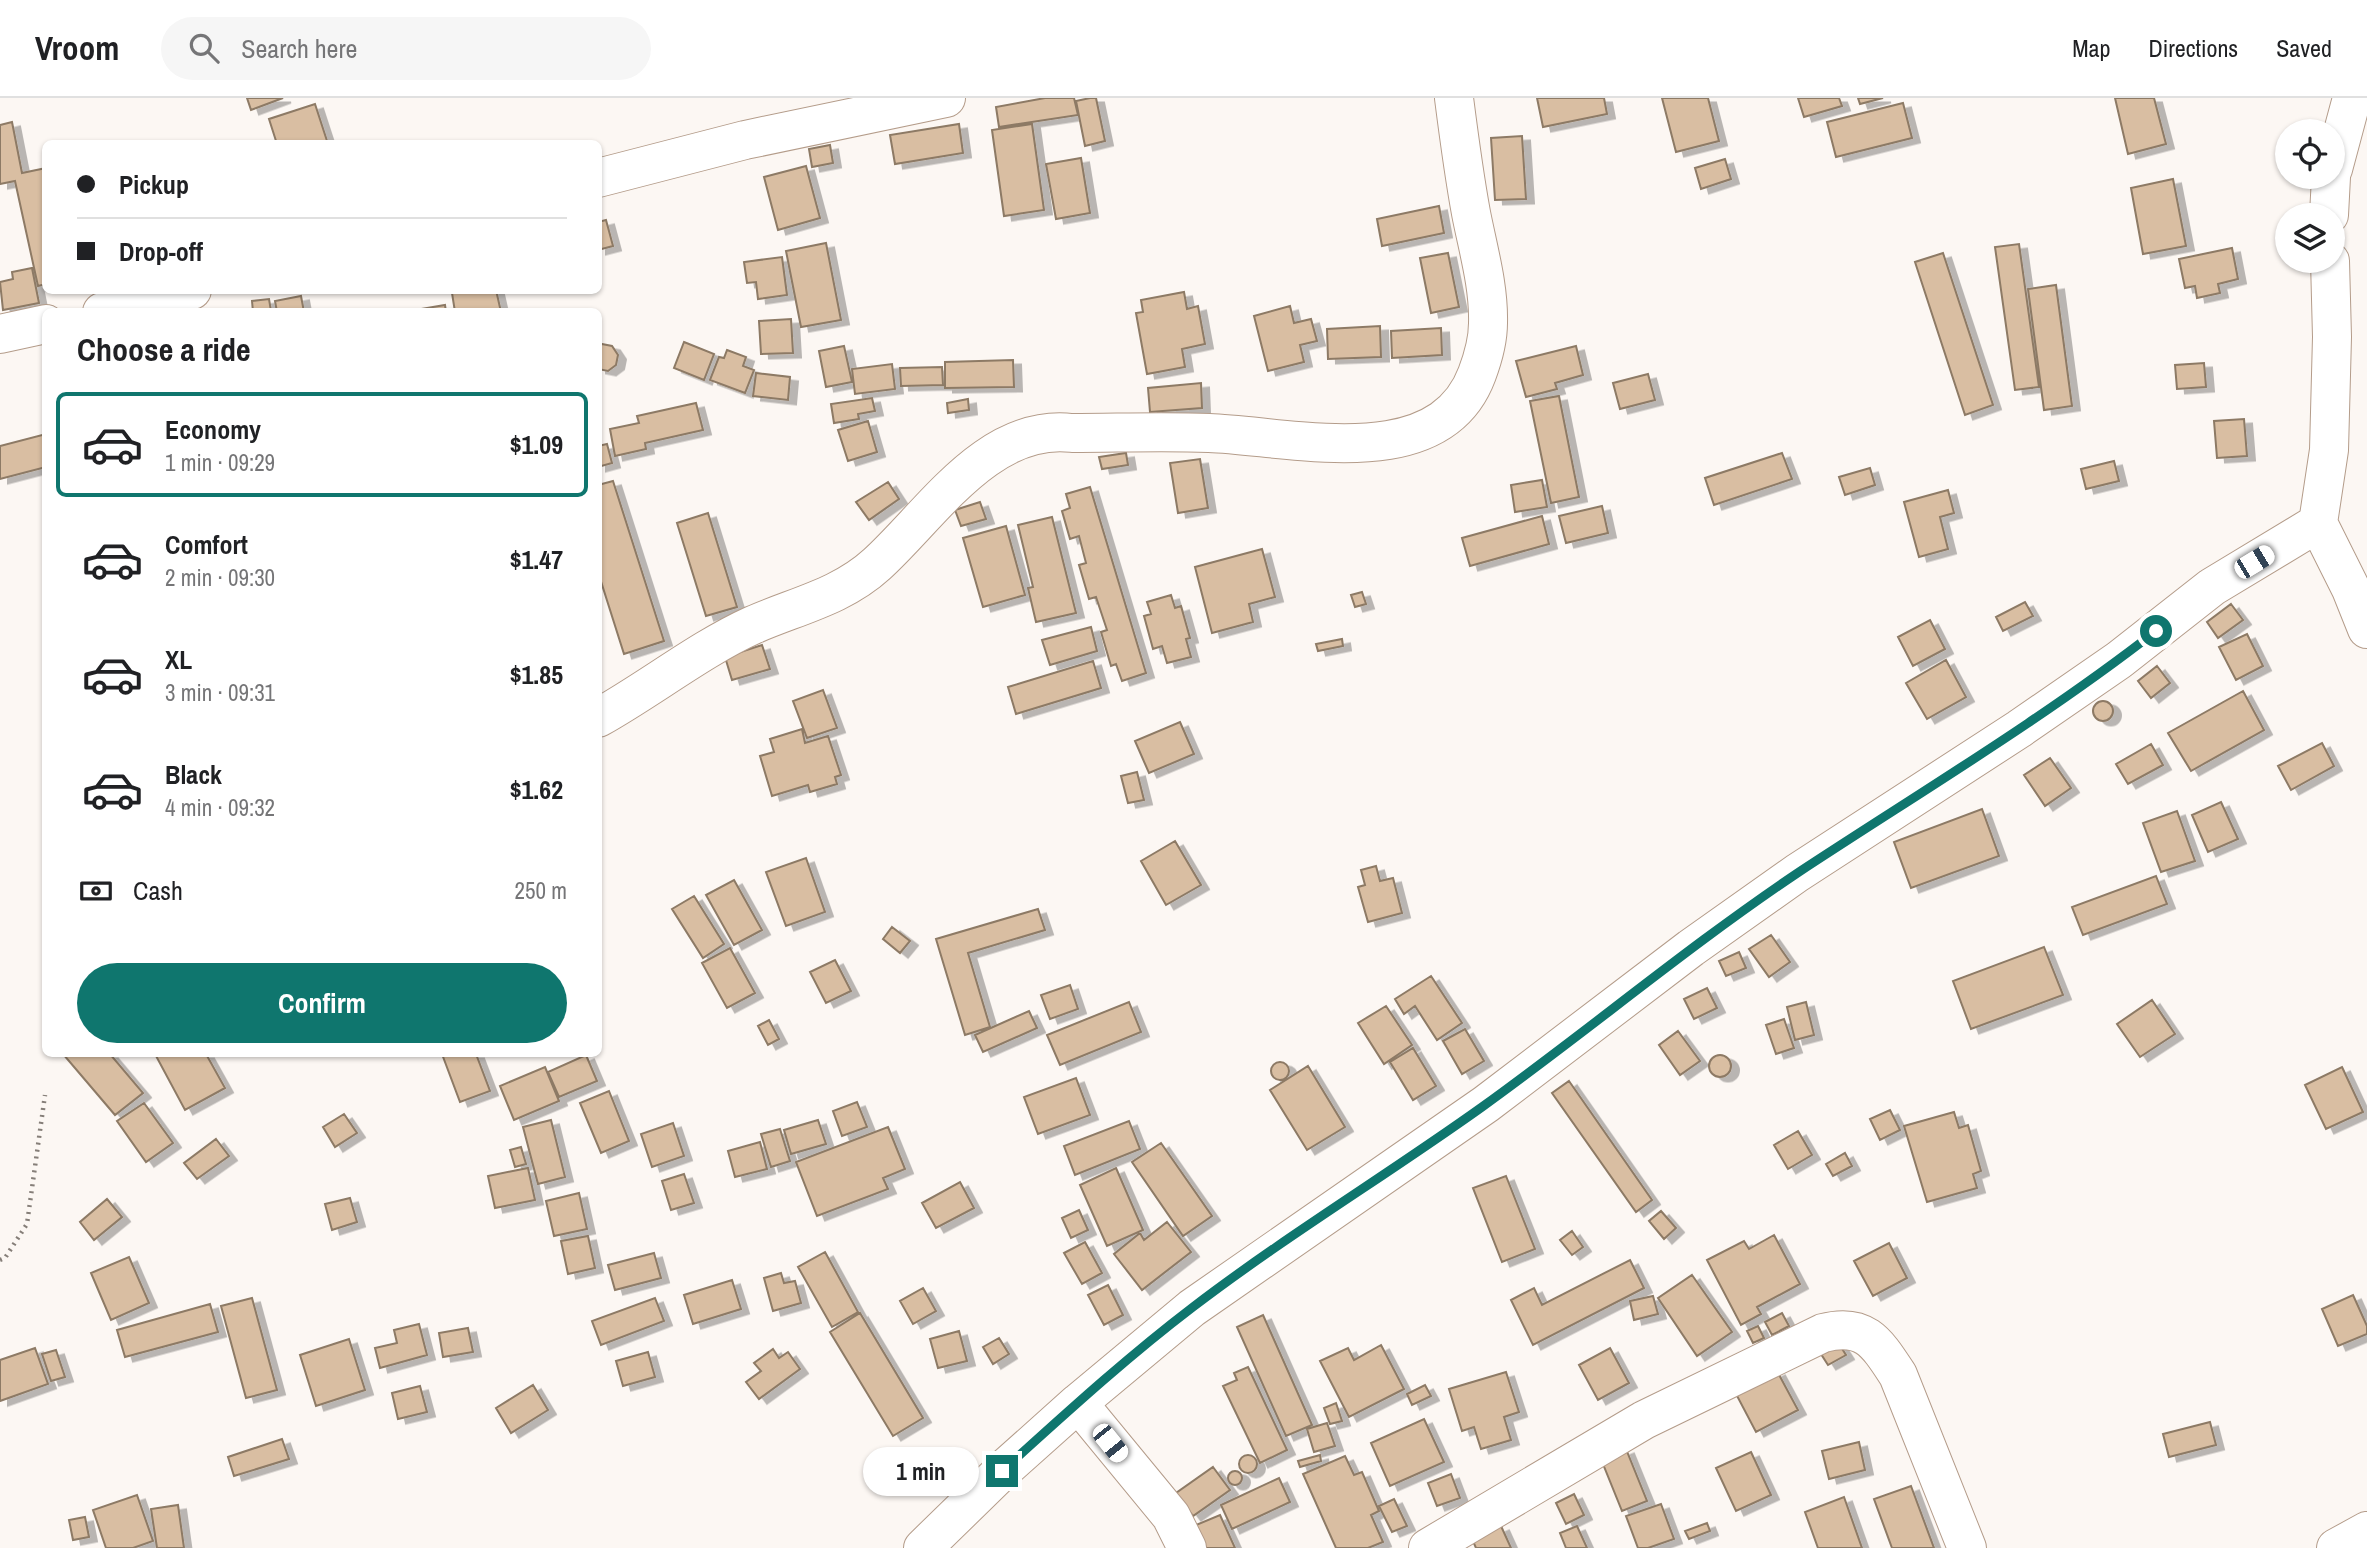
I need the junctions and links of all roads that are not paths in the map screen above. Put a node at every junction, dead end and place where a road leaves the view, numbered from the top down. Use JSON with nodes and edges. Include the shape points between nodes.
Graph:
{"nodes":[{"id":1,"x":946,"y":98,"type":"edge"},
{"id":2,"x":1454,"y":98,"type":"edge"},
{"id":3,"x":2352,"y":98,"type":"edge"},
{"id":4,"x":2345,"y":124,"type":"edge"},
{"id":5,"x":602,"y":176,"type":"edge"},
{"id":6,"x":2330,"y":273,"type":"edge"},
{"id":7,"x":176,"y":294,"type":"edge"},
{"id":8,"x":118,"y":308,"type":"edge"},
{"id":9,"x":42,"y":325,"type":"edge"},
{"id":10,"x":0,"y":334,"type":"edge"},
{"id":11,"x":2318,"y":523,"type":"junction"},
{"id":12,"x":2367,"y":629,"type":"edge"},
{"id":13,"x":602,"y":716,"type":"edge"},
{"id":14,"x":1078,"y":1403,"type":"junction"},
{"id":15,"x":2367,"y":1531,"type":"edge"},
{"id":16,"x":923,"y":1548,"type":"edge"},
{"id":17,"x":1187,"y":1548,"type":"edge"},
{"id":18,"x":1429,"y":1548,"type":"edge"},
{"id":19,"x":1967,"y":1548,"type":"edge"},
{"id":20,"x":2336,"y":1548,"type":"edge"}],
"edges":[{"from":1,"to":5,"type":"street"},
{"from":2,"to":13,"type":"street","via":[[1487,292],[1488,324],[1483,358],[1472,387],[1438,424],[1413,436],[1360,442],[1210,433],[1053,431],[1007,444],[948,491],[860,577],[814,603],[743,630]]},
{"from":3,"to":4,"type":"street"},
{"from":6,"to":11,"type":"street","via":[[2329,450]]},
{"from":7,"to":8,"type":"street"},
{"from":9,"to":10,"type":"street"},
{"from":11,"to":12,"type":"street"},
{"from":11,"to":14,"type":"street","via":[[2212,587],[2119,660],[1690,948],[1486,1104],[1192,1308]]},
{"from":14,"to":16,"type":"street"},
{"from":14,"to":17,"type":"street","via":[[1171,1516]]},
{"from":15,"to":20,"type":"street"},
{"from":18,"to":19,"type":"street","via":[[1644,1420],[1842,1328],[1860,1331],[1870,1339],[1898,1375]]}]}
